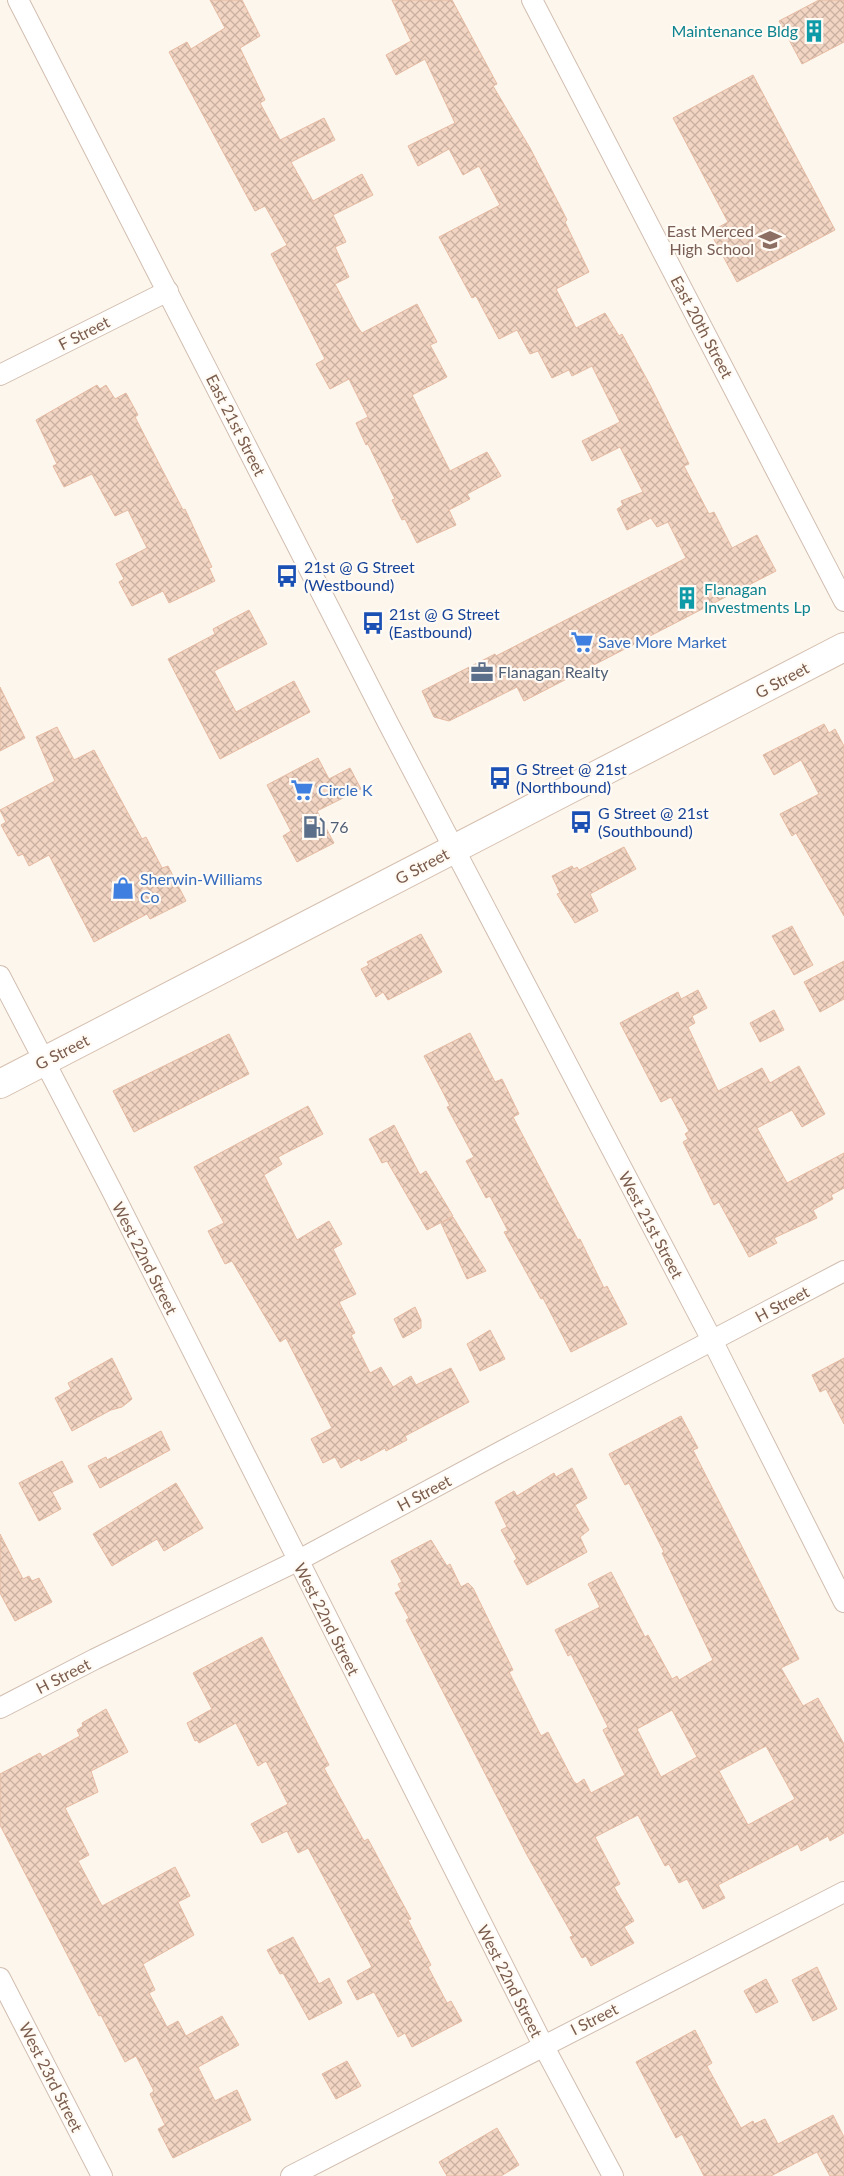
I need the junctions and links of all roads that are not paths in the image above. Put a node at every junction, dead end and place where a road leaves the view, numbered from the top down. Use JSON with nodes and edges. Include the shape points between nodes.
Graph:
{"nodes":[{"id":1,"x":18,"y":0,"type":"edge"},
{"id":2,"x":532,"y":0,"type":"edge"},
{"id":3,"x":168,"y":291,"type":"junction"},
{"id":4,"x":0,"y":375,"type":"edge"},
{"id":5,"x":844,"y":601,"type":"edge"},
{"id":6,"x":844,"y":647,"type":"edge"},
{"id":7,"x":454,"y":850,"type":"junction"},
{"id":8,"x":0,"y":976,"type":"edge"},
{"id":9,"x":45,"y":1061,"type":"junction"},
{"id":10,"x":0,"y":1084,"type":"edge"},
{"id":11,"x":844,"y":1271,"type":"edge"},
{"id":12,"x":713,"y":1342,"type":"junction"},
{"id":13,"x":297,"y":1561,"type":"junction"},
{"id":14,"x":844,"y":1602,"type":"edge"},
{"id":15,"x":0,"y":1708,"type":"edge"},
{"id":16,"x":844,"y":1892,"type":"edge"},
{"id":17,"x":0,"y":1978,"type":"edge"},
{"id":18,"x":543,"y":2045,"type":"junction"},
{"id":19,"x":102,"y":2176,"type":"edge"},
{"id":20,"x":291,"y":2176,"type":"edge"},
{"id":21,"x":613,"y":2176,"type":"edge"}],
"edges":[{"from":1,"to":3,"type":"street","name":"East 21st Street"},
{"from":2,"to":5,"type":"street","name":"East 20th Street"},
{"from":3,"to":4,"type":"street","name":"F Street"},
{"from":3,"to":7,"type":"street","name":"East 21st Street"},
{"from":6,"to":7,"type":"main road","name":"G Street"},
{"from":7,"to":9,"type":"main road","name":"G Street"},
{"from":7,"to":12,"type":"street","name":"West 21st Street"},
{"from":8,"to":9,"type":"street","name":"West 22nd Street"},
{"from":9,"to":10,"type":"main road","name":"G Street"},
{"from":9,"to":13,"type":"street","name":"West 22nd Street"},
{"from":11,"to":12,"type":"street","name":"H Street"},
{"from":12,"to":13,"type":"street","name":"H Street"},
{"from":12,"to":14,"type":"street","name":"West 21st Street"},
{"from":13,"to":15,"type":"street","name":"H Street"},
{"from":13,"to":18,"type":"street","name":"West 22nd Street"},
{"from":16,"to":18,"type":"street","name":"I Street"},
{"from":17,"to":19,"type":"street","name":"West 23rd Street"},
{"from":18,"to":20,"type":"street","name":"I Street"},
{"from":18,"to":21,"type":"street","name":"West 22nd Street"}]}
